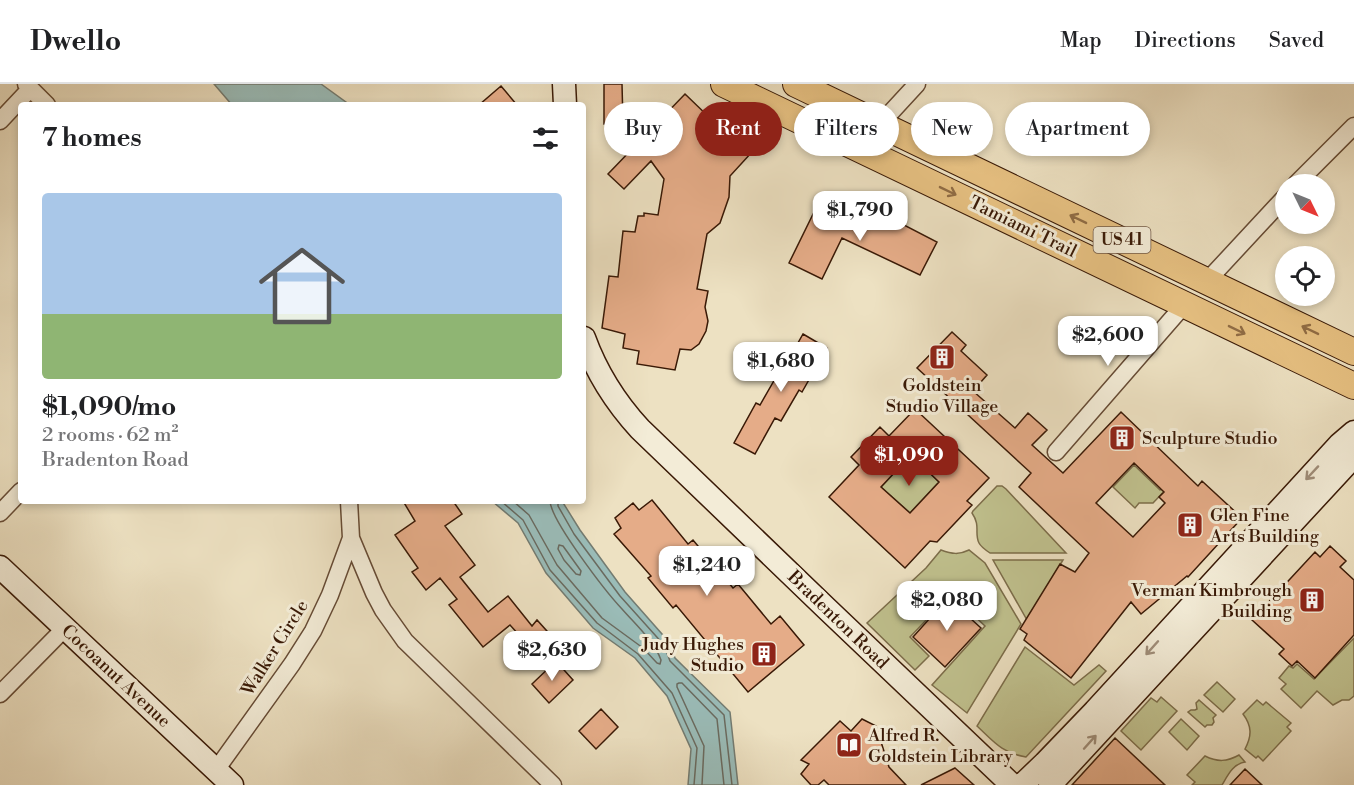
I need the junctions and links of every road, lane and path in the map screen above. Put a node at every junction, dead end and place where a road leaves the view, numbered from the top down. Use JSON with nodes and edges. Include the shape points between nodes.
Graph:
{"nodes":[{"id":1,"x":564,"y":84,"type":"edge"},
{"id":2,"x":724,"y":84,"type":"edge"},
{"id":3,"x":796,"y":84,"type":"edge"},
{"id":4,"x":917,"y":84,"type":"edge"},
{"id":5,"x":28,"y":86,"type":"edge"},
{"id":6,"x":44,"y":102,"type":"edge"},
{"id":7,"x":566,"y":102,"type":"edge"},
{"id":8,"x":834,"y":102,"type":"edge"},
{"id":9,"x":899,"y":103,"type":"edge"},
{"id":10,"x":794,"y":117,"type":"edge"},
{"id":11,"x":0,"y":121,"type":"edge"},
{"id":12,"x":1354,"y":126,"type":"edge"},
{"id":13,"x":899,"y":133,"type":"edge"},
{"id":14,"x":875,"y":156,"type":"edge"},
{"id":15,"x":1306,"y":174,"type":"edge"},
{"id":16,"x":1275,"y":208,"type":"edge"},
{"id":17,"x":1130,"y":279,"type":"junction"},
{"id":18,"x":1207,"y":281,"type":"junction"},
{"id":19,"x":1184,"y":305,"type":"junction"},
{"id":20,"x":1266,"y":309,"type":"junction"},
{"id":21,"x":586,"y":342,"type":"edge"},
{"id":22,"x":1354,"y":352,"type":"edge"},
{"id":23,"x":1354,"y":386,"type":"edge"},
{"id":24,"x":1354,"y":432,"type":"edge"},
{"id":25,"x":1056,"y":452,"type":"dead end"},
{"id":26,"x":1354,"y":456,"type":"edge"},
{"id":27,"x":18,"y":494,"type":"edge"},
{"id":28,"x":349,"y":504,"type":"edge"},
{"id":29,"x":0,"y":513,"type":"edge"},
{"id":30,"x":351,"y":538,"type":"junction"},
{"id":31,"x":0,"y":567,"type":"edge"},
{"id":32,"x":65,"y":628,"type":"junction"},
{"id":33,"x":0,"y":694,"type":"edge"},
{"id":34,"x":216,"y":770,"type":"junction"},
{"id":35,"x":232,"y":785,"type":"edge"},
{"id":36,"x":553,"y":785,"type":"edge"},
{"id":37,"x":1011,"y":785,"type":"edge"},
{"id":38,"x":1022,"y":785,"type":"edge"},
{"id":39,"x":1050,"y":785,"type":"edge"}],
"edges":[{"from":1,"to":7,"type":"street"},
{"from":2,"to":10,"type":"main road","name":"Tamiami Trail","number":"US 41"},
{"from":3,"to":8,"type":"main road","name":"Tamiami Trail","number":"US 41"},
{"from":4,"to":9,"type":"street"},
{"from":5,"to":6,"type":"street"},
{"from":5,"to":11,"type":"street"},
{"from":12,"to":15,"type":"street"},
{"from":18,"to":13,"type":"main road","name":"Tamiami Trail","number":"US 41","one_way":true},
{"from":14,"to":17,"type":"main road","name":"Tamiami Trail","number":"US 41","one_way":true},
{"from":16,"to":18,"type":"street"},
{"from":17,"to":18,"type":"main road","via":[[1184,287]]},
{"from":17,"to":19,"type":"main road","name":"Tamiami Trail","number":"US 41"},
{"from":18,"to":20,"type":"main road","name":"Tamiami Trail","number":"US 41"},
{"from":19,"to":20,"type":"main road","via":[[1217,303]]},
{"from":19,"to":23,"type":"main road","name":"Tamiami Trail","number":"US 41","one_way":true},
{"from":19,"to":25,"type":"street"},
{"from":22,"to":20,"type":"main road","name":"Tamiami Trail","number":"US 41","one_way":true},
{"from":21,"to":37,"type":"street","name":"Bradenton Road","via":[[602,377],[640,429]]},
{"from":24,"to":38,"type":"street","one_way":true},
{"from":39,"to":26,"type":"street","one_way":true},
{"from":27,"to":29,"type":"street"},
{"from":28,"to":30,"type":"street","name":"Walker Circle"},
{"from":30,"to":34,"type":"street","name":"Walker Circle","via":[[313,632]]},
{"from":30,"to":36,"type":"street","name":"Walker Circle","via":[[383,610],[405,641]]},
{"from":31,"to":32,"type":"street","name":"Cocoanut Avenue"},
{"from":32,"to":33,"type":"street"},
{"from":32,"to":34,"type":"street","name":"Cocoanut Avenue"},
{"from":34,"to":35,"type":"street","name":"Cocoanut Avenue"}]}
